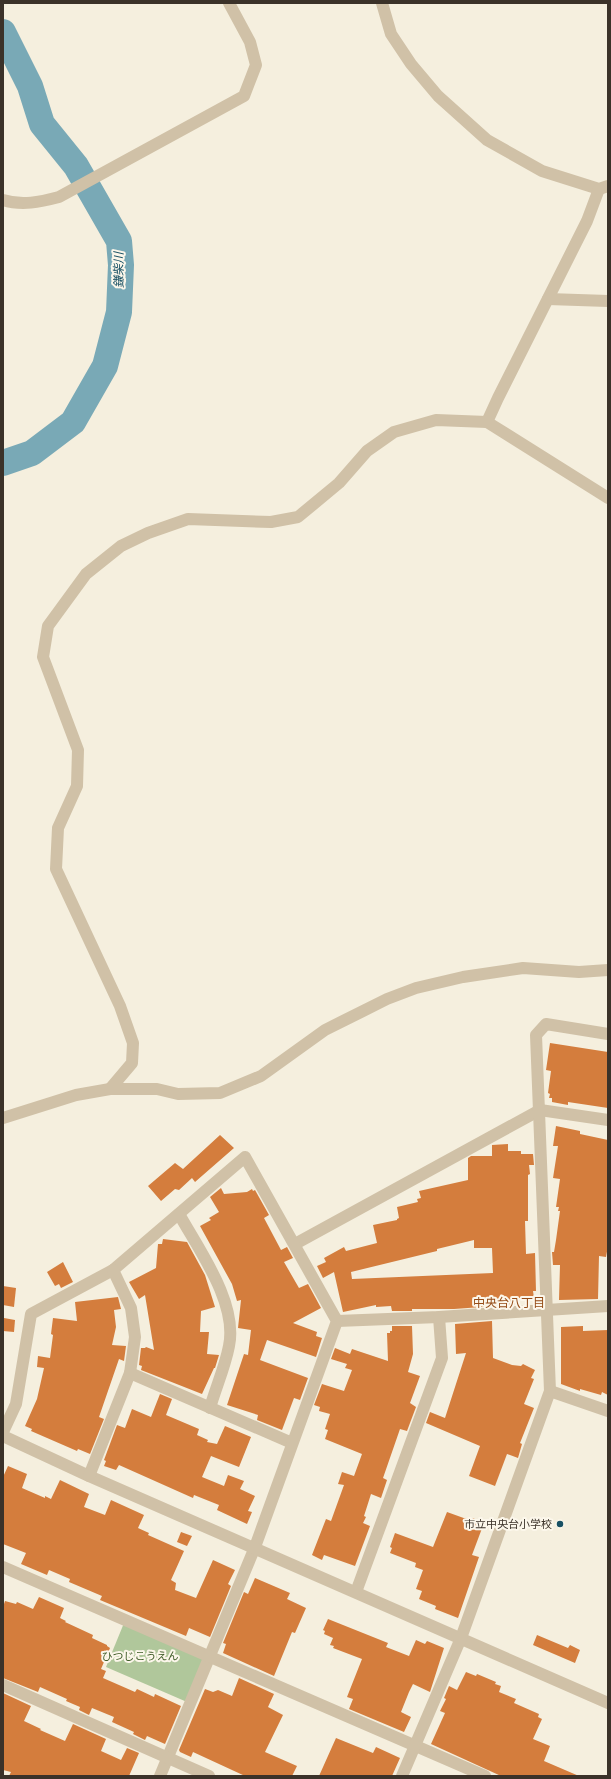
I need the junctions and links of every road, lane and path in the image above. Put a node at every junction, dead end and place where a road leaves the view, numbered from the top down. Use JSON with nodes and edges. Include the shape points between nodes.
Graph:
{"nodes":[{"id":1,"x":229,"y":3,"type":"edge"},
{"id":2,"x":382,"y":3,"type":"edge"},
{"id":3,"x":604,"y":188,"type":"edge"},
{"id":4,"x":3,"y":200,"type":"edge"},
{"id":5,"x":548,"y":299,"type":"junction"},
{"id":6,"x":608,"y":301,"type":"edge"},
{"id":7,"x":488,"y":422,"type":"junction"},
{"id":8,"x":608,"y":498,"type":"edge"},
{"id":9,"x":608,"y":970,"type":"edge"},
{"id":10,"x":608,"y":1034,"type":"edge"},
{"id":11,"x":110,"y":1089,"type":"junction"},
{"id":12,"x":540,"y":1110,"type":"junction"},
{"id":13,"x":3,"y":1118,"type":"edge"},
{"id":14,"x":608,"y":1120,"type":"edge"},
{"id":15,"x":179,"y":1214,"type":"junction"},
{"id":16,"x":295,"y":1244,"type":"junction"},
{"id":17,"x":113,"y":1270,"type":"junction"},
{"id":18,"x":608,"y":1306,"type":"edge"},
{"id":19,"x":547,"y":1311,"type":"junction"},
{"id":20,"x":439,"y":1317,"type":"junction"},
{"id":21,"x":337,"y":1321,"type":"junction"},
{"id":22,"x":130,"y":1373,"type":"junction"},
{"id":23,"x":550,"y":1391,"type":"junction"},
{"id":24,"x":210,"y":1408,"type":"junction"},
{"id":25,"x":608,"y":1411,"type":"edge"},
{"id":26,"x":3,"y":1432,"type":"edge"},
{"id":27,"x":3,"y":1436,"type":"edge"},
{"id":28,"x":292,"y":1443,"type":"junction"},
{"id":29,"x":89,"y":1476,"type":"junction"},
{"id":30,"x":255,"y":1547,"type":"junction"},
{"id":31,"x":3,"y":1567,"type":"edge"},
{"id":32,"x":356,"y":1592,"type":"junction"},
{"id":33,"x":461,"y":1638,"type":"junction"},
{"id":34,"x":209,"y":1656,"type":"junction"},
{"id":35,"x":3,"y":1685,"type":"edge"},
{"id":36,"x":608,"y":1703,"type":"edge"},
{"id":37,"x":414,"y":1745,"type":"junction"},
{"id":38,"x":167,"y":1758,"type":"junction"},
{"id":39,"x":160,"y":1776,"type":"edge"},
{"id":40,"x":209,"y":1776,"type":"edge"},
{"id":41,"x":402,"y":1776,"type":"edge"},
{"id":42,"x":485,"y":1776,"type":"edge"}],
"edges":[{"from":1,"to":4,"type":"street","via":[[250,42],[256,65],[244,96],[58,197],[26,203]]},
{"from":2,"to":3,"type":"street","via":[[391,34],[411,64],[438,96],[488,140],[542,171]]},
{"from":3,"to":5,"type":"street"},
{"from":5,"to":6,"type":"street"},
{"from":5,"to":7,"type":"street"},
{"from":7,"to":8,"type":"street"},
{"from":7,"to":11,"type":"street","via":[[436,420],[394,432],[367,451],[339,483],[298,517],[271,522],[188,519],[148,533],[121,546],[86,574],[48,626],[43,657],[78,750],[77,786],[58,828],[56,869],[120,1006],[133,1043],[132,1063]]},
{"from":9,"to":11,"type":"street","via":[[579,972],[523,968],[463,977],[416,988],[387,998],[325,1030],[261,1076],[220,1093],[178,1094],[157,1089]]},
{"from":10,"to":12,"type":"street","via":[[546,1024],[536,1035]]},
{"from":11,"to":13,"type":"street","via":[[76,1095]]},
{"from":12,"to":14,"type":"street"},
{"from":12,"to":16,"type":"street"},
{"from":12,"to":19,"type":"street"},
{"from":15,"to":16,"type":"street","via":[[245,1157]]},
{"from":15,"to":17,"type":"street"},
{"from":15,"to":24,"type":"street","via":[[223,1293],[229,1317],[229,1345]]},
{"from":16,"to":21,"type":"street"},
{"from":17,"to":22,"type":"street","via":[[131,1308],[135,1337]]},
{"from":17,"to":26,"type":"street","via":[[31,1314],[16,1404]]},
{"from":18,"to":19,"type":"street"},
{"from":19,"to":20,"type":"street"},
{"from":19,"to":23,"type":"street"},
{"from":20,"to":21,"type":"street"},
{"from":20,"to":32,"type":"street","via":[[442,1358]]},
{"from":21,"to":28,"type":"street"},
{"from":22,"to":24,"type":"street"},
{"from":22,"to":29,"type":"street"},
{"from":23,"to":25,"type":"street"},
{"from":23,"to":33,"type":"street"},
{"from":24,"to":28,"type":"street"},
{"from":27,"to":29,"type":"street"},
{"from":28,"to":30,"type":"street"},
{"from":29,"to":30,"type":"street"},
{"from":30,"to":32,"type":"street"},
{"from":30,"to":34,"type":"street"},
{"from":31,"to":34,"type":"street"},
{"from":32,"to":33,"type":"street"},
{"from":33,"to":36,"type":"street"},
{"from":33,"to":37,"type":"street"},
{"from":34,"to":37,"type":"street"},
{"from":34,"to":38,"type":"street"},
{"from":35,"to":38,"type":"street"},
{"from":37,"to":41,"type":"street"},
{"from":37,"to":42,"type":"street"},
{"from":38,"to":39,"type":"street"},
{"from":38,"to":40,"type":"street"}]}
